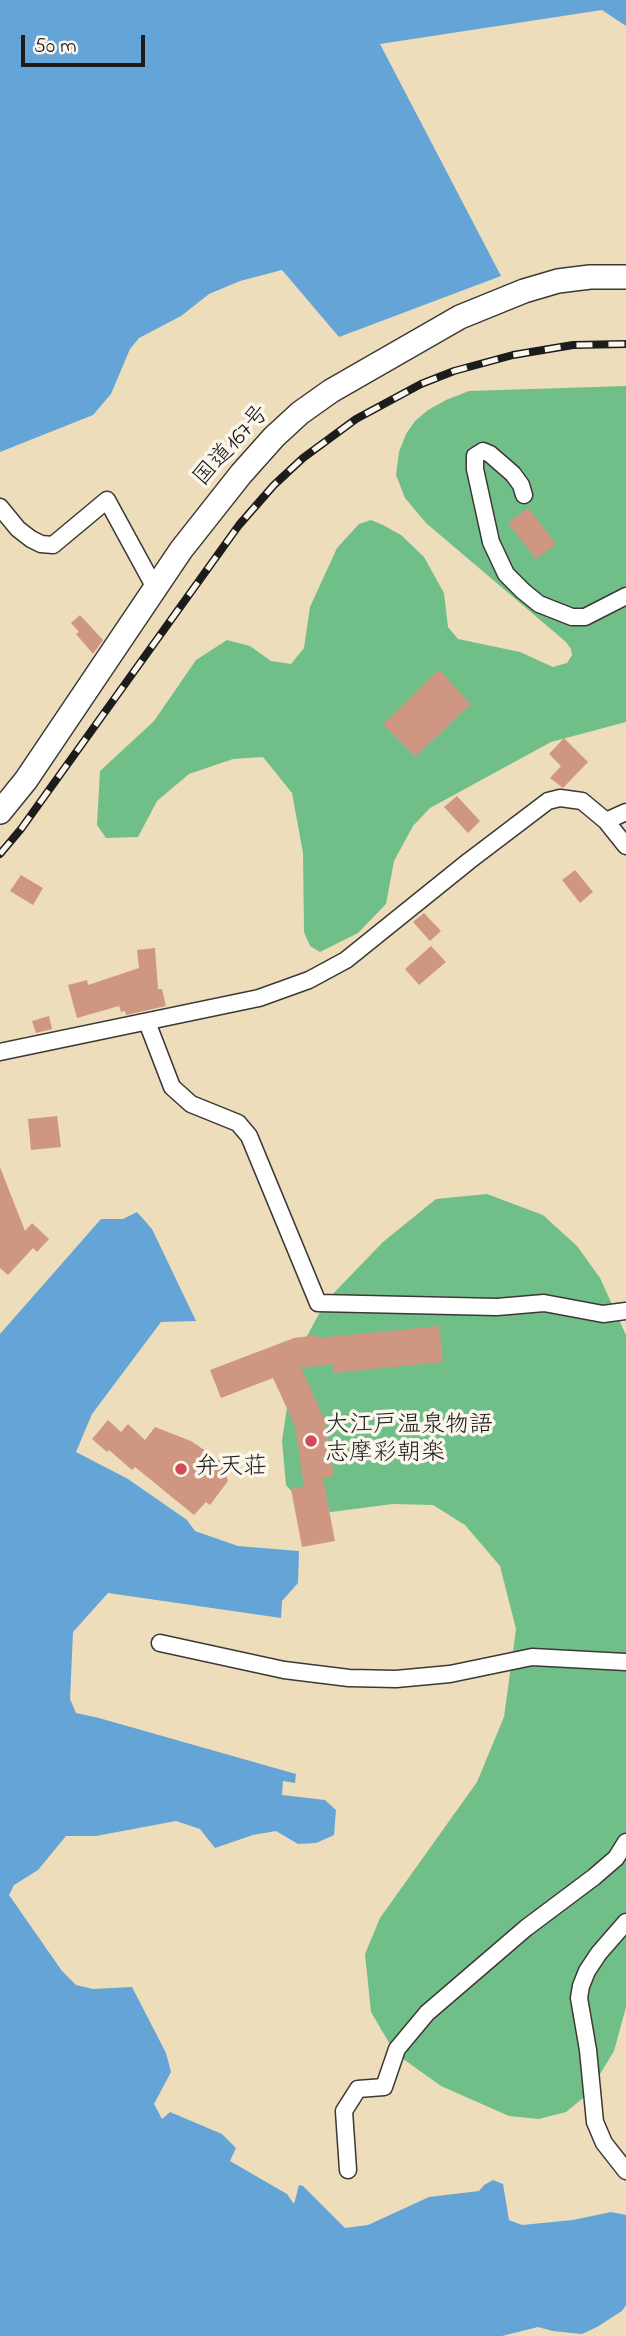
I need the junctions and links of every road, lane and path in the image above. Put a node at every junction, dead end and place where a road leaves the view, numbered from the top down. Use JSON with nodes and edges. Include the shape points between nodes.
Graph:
{"nodes":[{"id":1,"x":626,"y":277,"type":"edge"},
{"id":2,"x":524,"y":495,"type":"dead end"},
{"id":3,"x":0,"y":507,"type":"edge"},
{"id":4,"x":155,"y":588,"type":"junction"},
{"id":5,"x":626,"y":596,"type":"edge"},
{"id":6,"x":0,"y":812,"type":"edge"},
{"id":7,"x":626,"y":812,"type":"edge"},
{"id":8,"x":606,"y":821,"type":"junction"},
{"id":9,"x":626,"y":846,"type":"edge"},
{"id":10,"x":147,"y":1022,"type":"junction"},
{"id":11,"x":0,"y":1052,"type":"edge"},
{"id":12,"x":626,"y":1311,"type":"edge"},
{"id":13,"x":160,"y":1643,"type":"dead end"},
{"id":14,"x":626,"y":1662,"type":"edge"},
{"id":15,"x":626,"y":1842,"type":"edge"},
{"id":16,"x":626,"y":1923,"type":"edge"},
{"id":17,"x":348,"y":2171,"type":"dead end"},
{"id":18,"x":626,"y":2171,"type":"edge"}],
"edges":[{"from":1,"to":4,"type":"highway","name":"国道167号","via":[[558,281],[524,291],[460,317],[331,391],[274,437]]},
{"from":2,"to":5,"type":"street","via":[[513,474],[489,454],[478,452],[475,469],[491,542],[506,574],[523,591],[539,604],[572,617],[585,617]]},
{"from":3,"to":4,"type":"street","via":[[31,539],[53,545],[107,500]]},
{"from":4,"to":6,"type":"highway","name":"国道167号"},
{"from":7,"to":8,"type":"street"},
{"from":8,"to":9,"type":"street"},
{"from":8,"to":10,"type":"street","via":[[582,801],[548,801],[346,960],[309,980],[259,998]]},
{"from":10,"to":11,"type":"street"},
{"from":10,"to":12,"type":"street","via":[[172,1087],[191,1104],[238,1123],[249,1136],[318,1303],[497,1307],[544,1303],[603,1314]]},
{"from":13,"to":14,"type":"street","via":[[284,1670],[349,1678],[450,1675],[532,1657]]},
{"from":15,"to":17,"type":"street","via":[[594,1877],[427,2013],[397,2049],[384,2087],[358,2089],[344,2111]]},
{"from":16,"to":18,"type":"street","via":[[587,1971],[579,1998],[595,2122],[604,2143]]}]}
